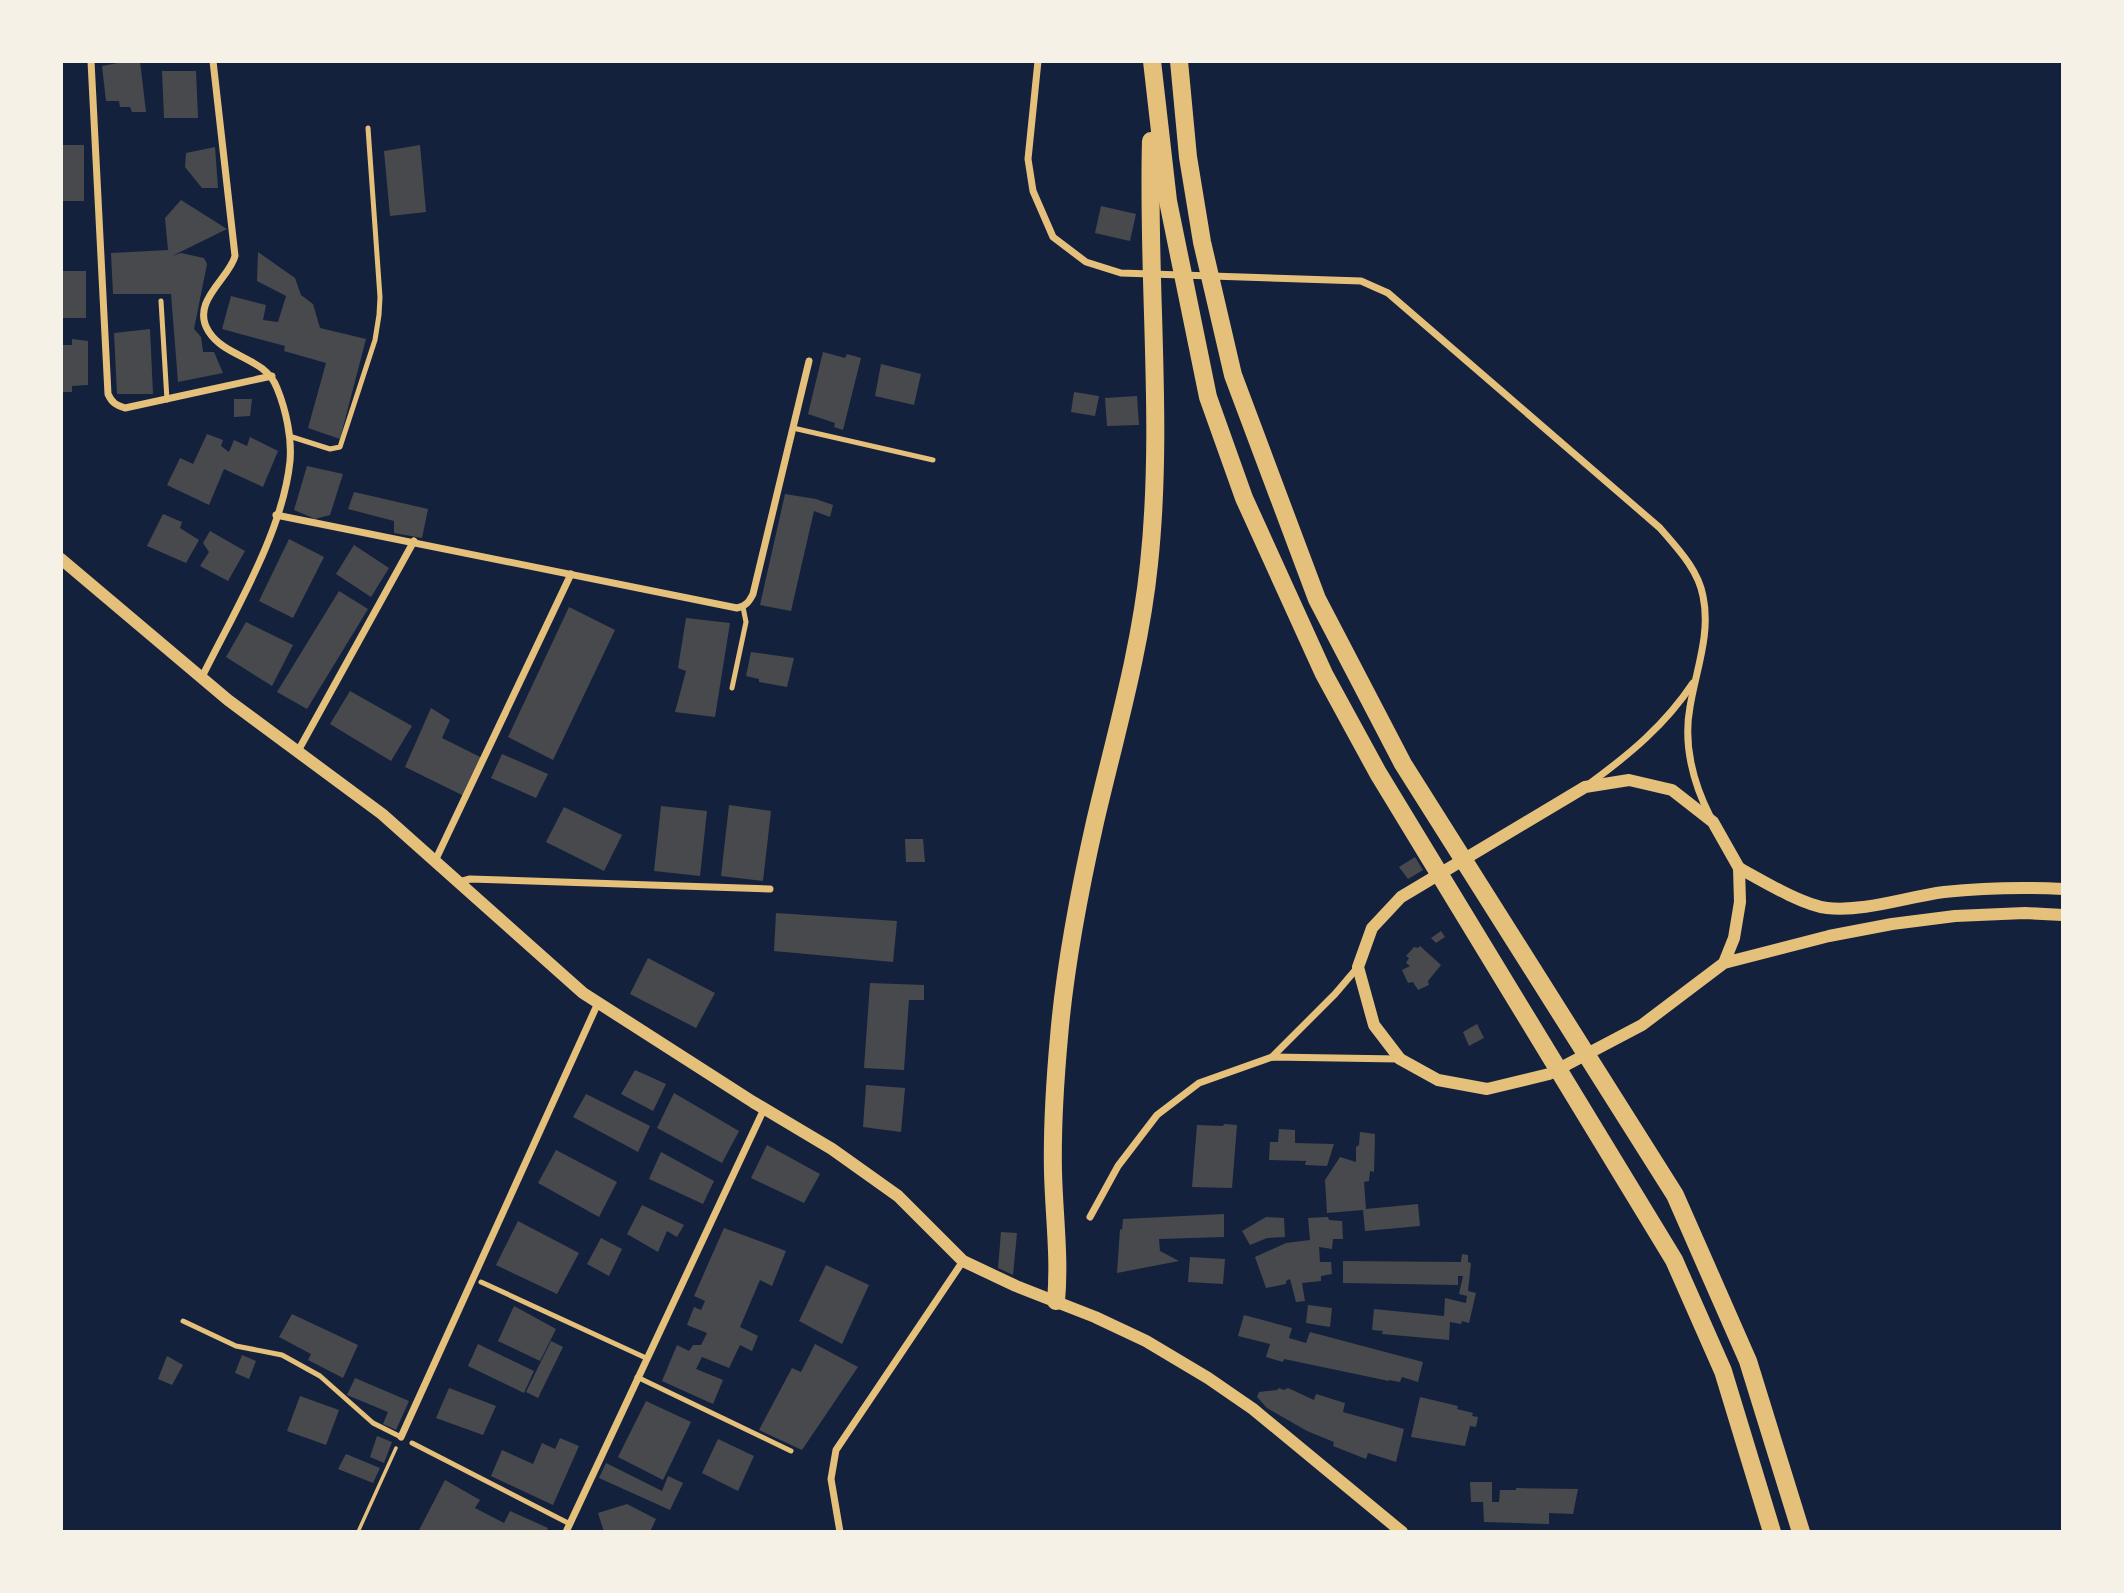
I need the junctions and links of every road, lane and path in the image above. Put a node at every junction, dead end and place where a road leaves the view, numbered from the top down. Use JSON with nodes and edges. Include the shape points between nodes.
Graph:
{"nodes":[{"id":1,"x":92,"y":61,"type":"edge"},
{"id":2,"x":213,"y":61,"type":"edge"},
{"id":3,"x":1038,"y":61,"type":"edge"},
{"id":4,"x":1179,"y":61,"type":"edge"},
{"id":5,"x":1152,"y":66,"type":"edge"},
{"id":6,"x":368,"y":128,"type":"dead end"},
{"id":7,"x":161,"y":301,"type":"dead end"},
{"id":8,"x":809,"y":361,"type":"dead end"},
{"id":9,"x":272,"y":376,"type":"junction"},
{"id":10,"x":167,"y":400,"type":"junction"},
{"id":11,"x":793,"y":428,"type":"junction"},
{"id":12,"x":289,"y":436,"type":"junction"},
{"id":13,"x":933,"y":460,"type":"dead end"},
{"id":14,"x":276,"y":515,"type":"junction"},
{"id":15,"x":414,"y":541,"type":"junction"},
{"id":16,"x":62,"y":563,"type":"edge"},
{"id":17,"x":571,"y":574,"type":"junction"},
{"id":18,"x":743,"y":607,"type":"junction"},
{"id":19,"x":201,"y":677,"type":"junction"},
{"id":20,"x":1697,"y":677,"type":"junction"},
{"id":21,"x":732,"y":688,"type":"dead end"},
{"id":22,"x":298,"y":751,"type":"junction"},
{"id":23,"x":1585,"y":786,"type":"junction"},
{"id":24,"x":1713,"y":822,"type":"junction"},
{"id":25,"x":435,"y":861,"type":"junction"},
{"id":26,"x":1739,"y":868,"type":"junction"},
{"id":27,"x":459,"y":882,"type":"junction"},
{"id":28,"x":770,"y":889,"type":"dead end"},
{"id":29,"x":2063,"y":889,"type":"edge"},
{"id":30,"x":2063,"y":915,"type":"edge"},
{"id":31,"x":1724,"y":963,"type":"junction"},
{"id":32,"x":1358,"y":967,"type":"junction"},
{"id":33,"x":598,"y":1003,"type":"junction"},
{"id":34,"x":1272,"y":1057,"type":"junction"},
{"id":35,"x":1400,"y":1059,"type":"junction"},
{"id":36,"x":764,"y":1109,"type":"junction"},
{"id":37,"x":1090,"y":1217,"type":"dead end"},
{"id":38,"x":964,"y":1261,"type":"junction"},
{"id":39,"x":481,"y":1282,"type":"dead end"},
{"id":40,"x":1056,"y":1301,"type":"junction"},
{"id":41,"x":183,"y":1321,"type":"dead end"},
{"id":42,"x":646,"y":1358,"type":"junction"},
{"id":43,"x":637,"y":1377,"type":"junction"},
{"id":44,"x":401,"y":1437,"type":"junction"},
{"id":45,"x":412,"y":1443,"type":"dead end"},
{"id":46,"x":790,"y":1451,"type":"dead end"},
{"id":47,"x":568,"y":1528,"type":"edge"},
{"id":48,"x":358,"y":1532,"type":"edge"},
{"id":49,"x":840,"y":1532,"type":"edge"},
{"id":50,"x":1402,"y":1532,"type":"edge"},
{"id":51,"x":1772,"y":1532,"type":"edge"},
{"id":52,"x":1801,"y":1532,"type":"edge"}],
"edges":[{"from":1,"to":10,"type":"street","via":[[108,394],[125,408]]},
{"from":2,"to":9,"type":"street","via":[[235,256],[211,291],[205,323],[228,348]]},
{"from":3,"to":20,"type":"street","via":[[1028,159],[1033,191],[1053,237],[1086,262],[1121,273],[1361,281],[1388,293],[1660,528],[1692,567],[1703,594],[1706,631]]},
{"from":4,"to":52,"type":"highway","via":[[1196,208],[1233,375],[1317,599],[1403,764],[1675,1195],[1748,1361]]},
{"from":5,"to":40,"type":"highway","via":[[1155,430],[1149,562],[1128,692],[1076,914],[1059,1036],[1053,1168]]},
{"from":5,"to":51,"type":"highway","via":[[1168,201],[1208,397],[1244,498],[1324,674],[1378,773],[1674,1260],[1724,1371]]},
{"from":6,"to":12,"type":"lane","via":[[380,297],[375,340],[340,447],[330,449]]},
{"from":7,"to":10,"type":"lane"},
{"from":8,"to":11,"type":"street"},
{"from":9,"to":10,"type":"street"},
{"from":9,"to":12,"type":"street"},
{"from":11,"to":13,"type":"lane"},
{"from":11,"to":18,"type":"street","via":[[753,594]]},
{"from":12,"to":14,"type":"street","via":[[288,471]]},
{"from":14,"to":15,"type":"street"},
{"from":14,"to":19,"type":"street","via":[[260,559]]},
{"from":15,"to":17,"type":"street"},
{"from":15,"to":22,"type":"street"},
{"from":16,"to":19,"type":"street"},
{"from":17,"to":18,"type":"street"},
{"from":17,"to":25,"type":"street"},
{"from":18,"to":21,"type":"lane","via":[[746,622]]},
{"from":19,"to":22,"type":"street"},
{"from":20,"to":23,"type":"street","via":[[1653,733]]},
{"from":20,"to":24,"type":"street","via":[[1687,744]]},
{"from":22,"to":25,"type":"street"},
{"from":23,"to":24,"type":"street","via":[[1629,780],[1672,790]]},
{"from":23,"to":32,"type":"street","via":[[1401,897],[1372,928]]},
{"from":24,"to":26,"type":"street"},
{"from":25,"to":27,"type":"street"},
{"from":26,"to":29,"type":"street","via":[[1777,890],[1825,908],[1945,892]]},
{"from":26,"to":31,"type":"street","via":[[1740,902]]},
{"from":27,"to":28,"type":"street"},
{"from":27,"to":33,"type":"street"},
{"from":30,"to":31,"type":"street","via":[[1955,916],[1892,924]]},
{"from":31,"to":35,"type":"street","via":[[1642,1025],[1549,1074],[1487,1089],[1438,1080]]},
{"from":32,"to":34,"type":"street"},
{"from":32,"to":35,"type":"street","via":[[1374,1025]]},
{"from":33,"to":36,"type":"street"},
{"from":33,"to":44,"type":"street"},
{"from":34,"to":35,"type":"street"},
{"from":34,"to":37,"type":"street","via":[[1199,1083],[1157,1115],[1118,1166]]},
{"from":36,"to":38,"type":"street","via":[[898,1196]]},
{"from":36,"to":42,"type":"street"},
{"from":38,"to":40,"type":"street"},
{"from":38,"to":49,"type":"street","via":[[836,1450],[831,1479]]},
{"from":39,"to":42,"type":"lane"},
{"from":40,"to":50,"type":"street","via":[[1146,1341],[1208,1378],[1253,1409]]},
{"from":41,"to":44,"type":"lane","via":[[236,1346],[282,1355],[320,1376],[373,1423]]},
{"from":42,"to":43,"type":"street"},
{"from":43,"to":46,"type":"lane"},
{"from":43,"to":47,"type":"street"},
{"from":44,"to":48,"type":"path"},
{"from":45,"to":47,"type":"lane"}]}
